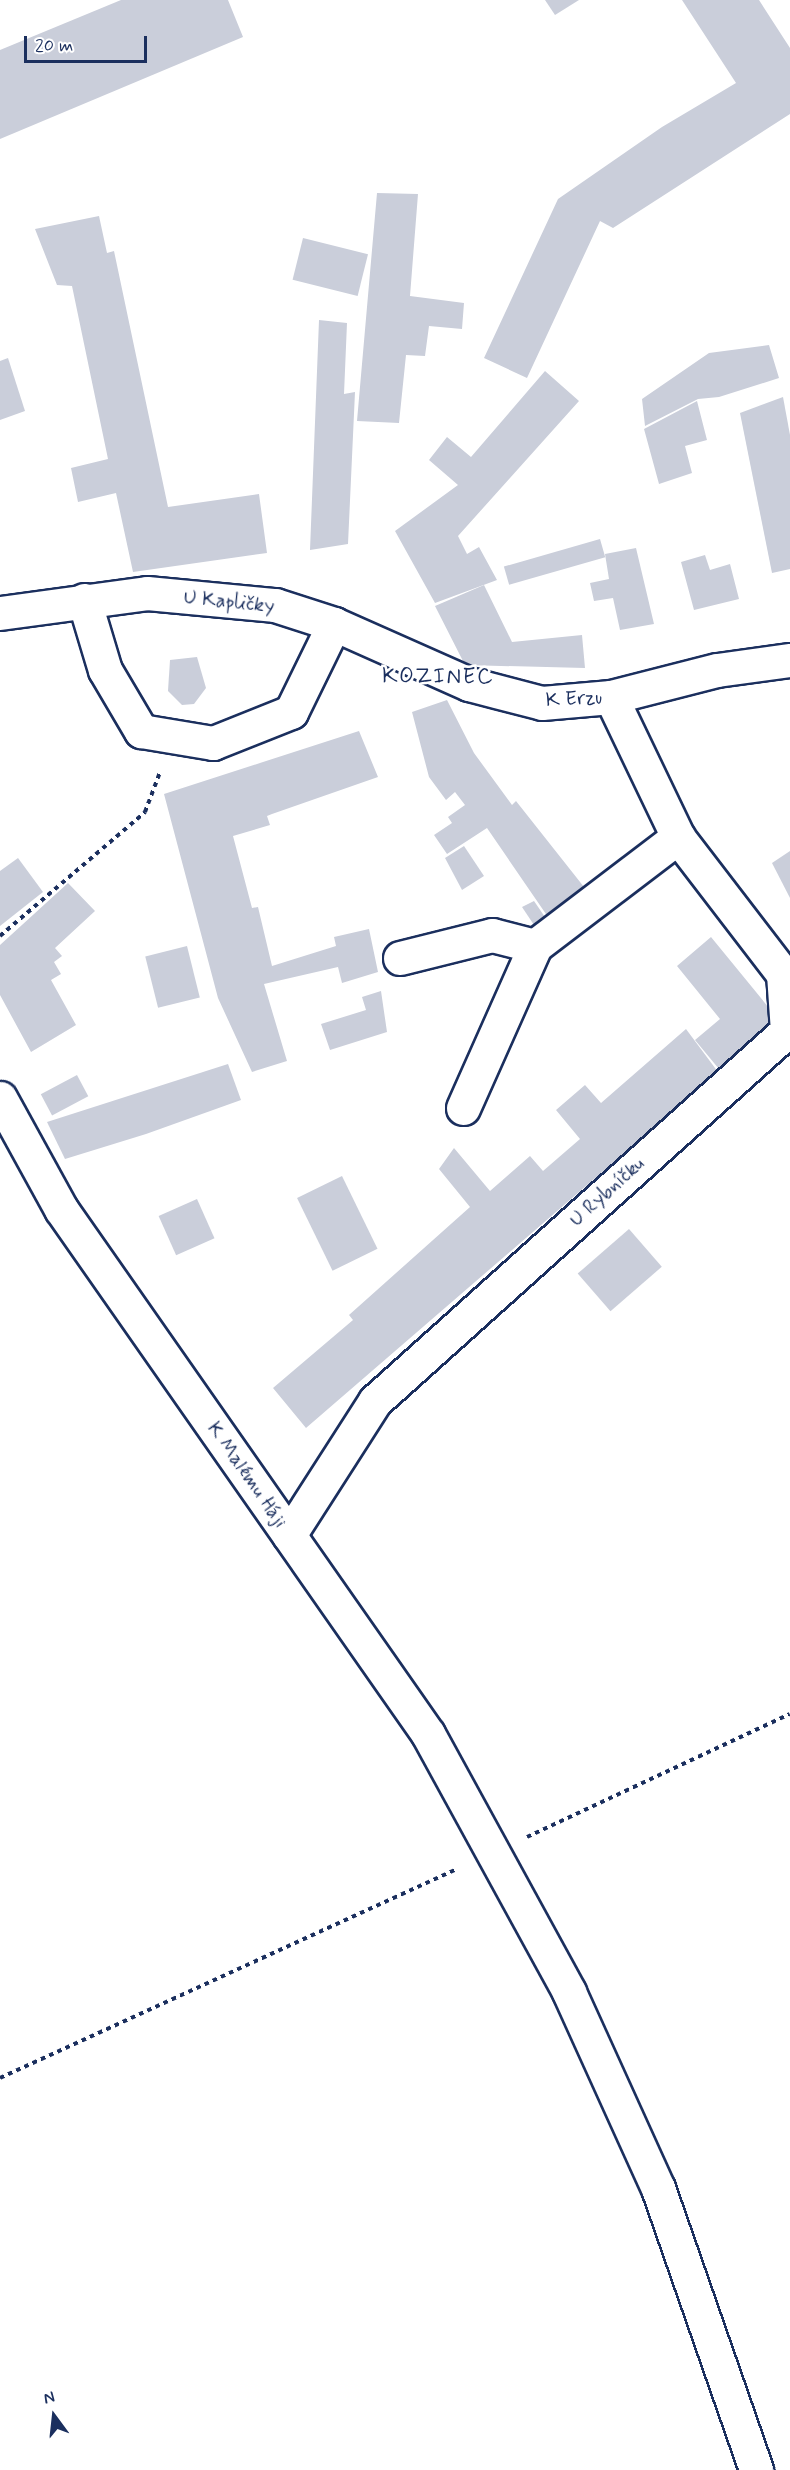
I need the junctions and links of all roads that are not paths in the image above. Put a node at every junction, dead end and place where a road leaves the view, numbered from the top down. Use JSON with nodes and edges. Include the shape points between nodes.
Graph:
{"nodes":[{"id":1,"x":84,"y":600,"type":"junction"},
{"id":2,"x":0,"y":613,"type":"edge"},
{"id":3,"x":334,"y":624,"type":"junction"},
{"id":4,"x":790,"y":660,"type":"edge"},
{"id":5,"x":611,"y":697,"type":"junction"},
{"id":6,"x":678,"y":837,"type":"junction"},
{"id":7,"x":535,"y":946,"type":"junction"},
{"id":8,"x":400,"y":958,"type":"dead end"},
{"id":9,"x":0,"y":1098,"type":"edge"},
{"id":10,"x":463,"y":1108,"type":"dead end"},
{"id":11,"x":289,"y":1535,"type":"junction"},
{"id":12,"x":756,"y":2470,"type":"edge"}],
"edges":[{"from":1,"to":2,"type":"street","name":"U Kapličky"},
{"from":1,"to":3,"type":"street","name":"U Kapličky","via":[[147,593],[275,605]]},
{"from":1,"to":3,"type":"street","via":[[105,670],[141,731],[213,743],[291,712]]},
{"from":3,"to":5,"type":"street","name":"K Erzu","via":[[469,684],[542,703]]},
{"from":4,"to":5,"type":"street","name":"K Erzu","via":[[717,670]]},
{"from":5,"to":6,"type":"street","name":"U Rybníčku"},
{"from":6,"to":7,"type":"street"},
{"from":6,"to":11,"type":"street","name":"U Rybníčku","via":[[783,974],[787,1031],[375,1401]]},
{"from":7,"to":8,"type":"street","via":[[492,935]]},
{"from":7,"to":10,"type":"street"},
{"from":9,"to":11,"type":"street","name":"K Malému Háji","via":[[61,1209]]},
{"from":11,"to":12,"type":"street","name":"K Malému Háji","via":[[428,1734],[569,1992],[658,2188]]}]}
